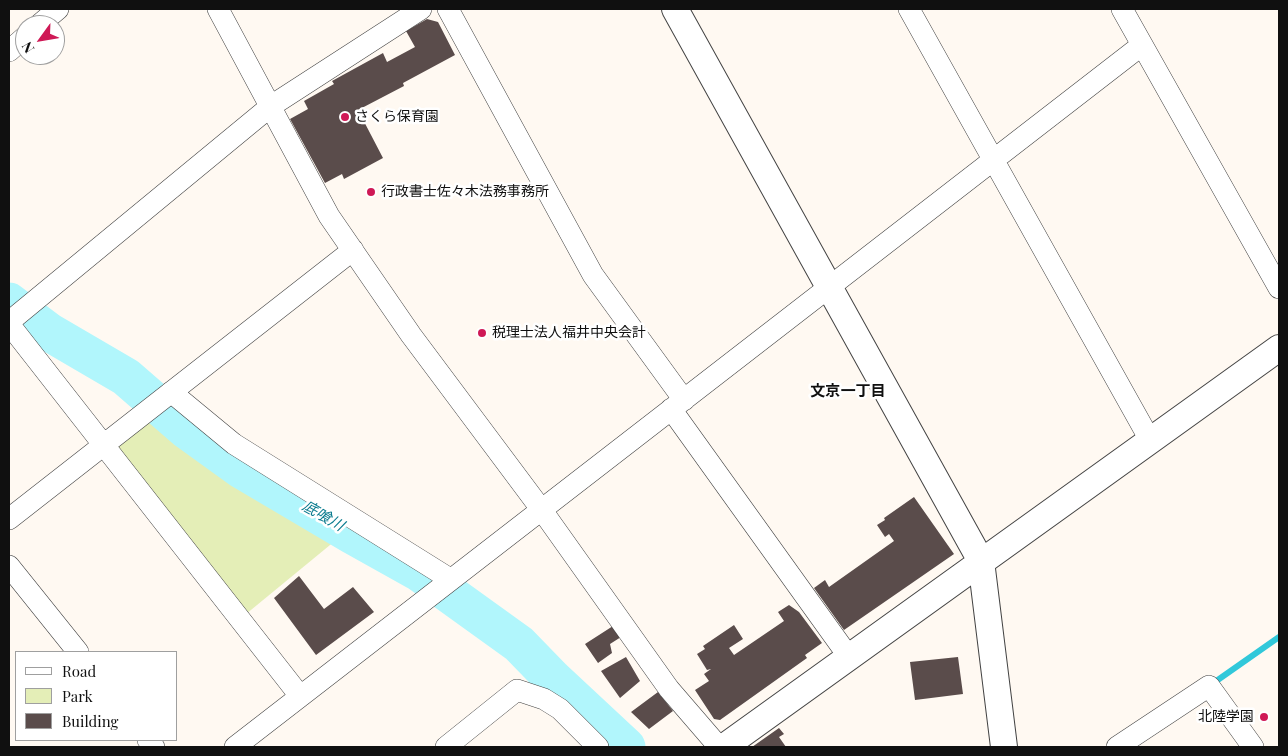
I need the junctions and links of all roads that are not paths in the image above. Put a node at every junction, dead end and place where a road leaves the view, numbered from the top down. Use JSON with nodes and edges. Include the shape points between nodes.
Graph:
{"nodes":[{"id":1,"x":218,"y":9,"type":"edge"},
{"id":2,"x":421,"y":9,"type":"edge"},
{"id":3,"x":448,"y":9,"type":"edge"},
{"id":4,"x":675,"y":9,"type":"edge"},
{"id":5,"x":908,"y":9,"type":"edge"},
{"id":6,"x":1122,"y":9,"type":"edge"},
{"id":7,"x":1142,"y":45,"type":"junction"},
{"id":8,"x":270,"y":106,"type":"junction"},
{"id":9,"x":992,"y":161,"type":"junction"},
{"id":10,"x":353,"y":250,"type":"junction"},
{"id":11,"x":830,"y":288,"type":"junction"},
{"id":12,"x":1279,"y":288,"type":"edge"},
{"id":13,"x":11,"y":322,"type":"edge"},
{"id":14,"x":1279,"y":348,"type":"edge"},
{"id":15,"x":163,"y":398,"type":"junction"},
{"id":16,"x":677,"y":404,"type":"junction"},
{"id":17,"x":1150,"y":440,"type":"junction"},
{"id":18,"x":103,"y":446,"type":"junction"},
{"id":19,"x":541,"y":509,"type":"junction"},
{"id":20,"x":9,"y":519,"type":"edge"},
{"id":21,"x":981,"y":560,"type":"junction"},
{"id":22,"x":9,"y":566,"type":"edge"},
{"id":23,"x":450,"y":580,"type":"junction"},
{"id":24,"x":77,"y":651,"type":"edge"},
{"id":25,"x":849,"y":656,"type":"junction"},
{"id":26,"x":300,"y":696,"type":"junction"},
{"id":27,"x":235,"y":747,"type":"edge"},
{"id":28,"x":446,"y":747,"type":"edge"},
{"id":29,"x":598,"y":747,"type":"edge"},
{"id":30,"x":719,"y":747,"type":"edge"},
{"id":31,"x":724,"y":747,"type":"edge"},
{"id":32,"x":1004,"y":747,"type":"edge"},
{"id":33,"x":1117,"y":747,"type":"edge"},
{"id":34,"x":1253,"y":747,"type":"edge"}],
"edges":[{"from":1,"to":8,"type":"street"},
{"from":2,"to":8,"type":"street"},
{"from":3,"to":16,"type":"street","via":[[593,275]]},
{"from":4,"to":11,"type":"street"},
{"from":5,"to":9,"type":"street"},
{"from":6,"to":7,"type":"street"},
{"from":7,"to":9,"type":"street"},
{"from":7,"to":12,"type":"street"},
{"from":8,"to":10,"type":"street","via":[[330,216]]},
{"from":8,"to":13,"type":"street"},
{"from":9,"to":11,"type":"street"},
{"from":9,"to":17,"type":"street"},
{"from":10,"to":15,"type":"street"},
{"from":10,"to":19,"type":"street","via":[[411,335]]},
{"from":11,"to":16,"type":"street"},
{"from":11,"to":21,"type":"street"},
{"from":13,"to":18,"type":"street"},
{"from":14,"to":17,"type":"street"},
{"from":15,"to":18,"type":"street"},
{"from":15,"to":23,"type":"street"},
{"from":16,"to":19,"type":"street"},
{"from":16,"to":25,"type":"street"},
{"from":17,"to":21,"type":"street"},
{"from":18,"to":20,"type":"street"},
{"from":18,"to":26,"type":"street"},
{"from":19,"to":23,"type":"street"},
{"from":19,"to":30,"type":"street","via":[[669,689]]},
{"from":21,"to":25,"type":"street"},
{"from":21,"to":32,"type":"street"},
{"from":22,"to":24,"type":"street"},
{"from":23,"to":26,"type":"street"},
{"from":25,"to":31,"type":"street"},
{"from":26,"to":27,"type":"street"},
{"from":28,"to":29,"type":"street","via":[[517,690],[560,708]]},
{"from":33,"to":34,"type":"street","via":[[1209,686]]}]}
